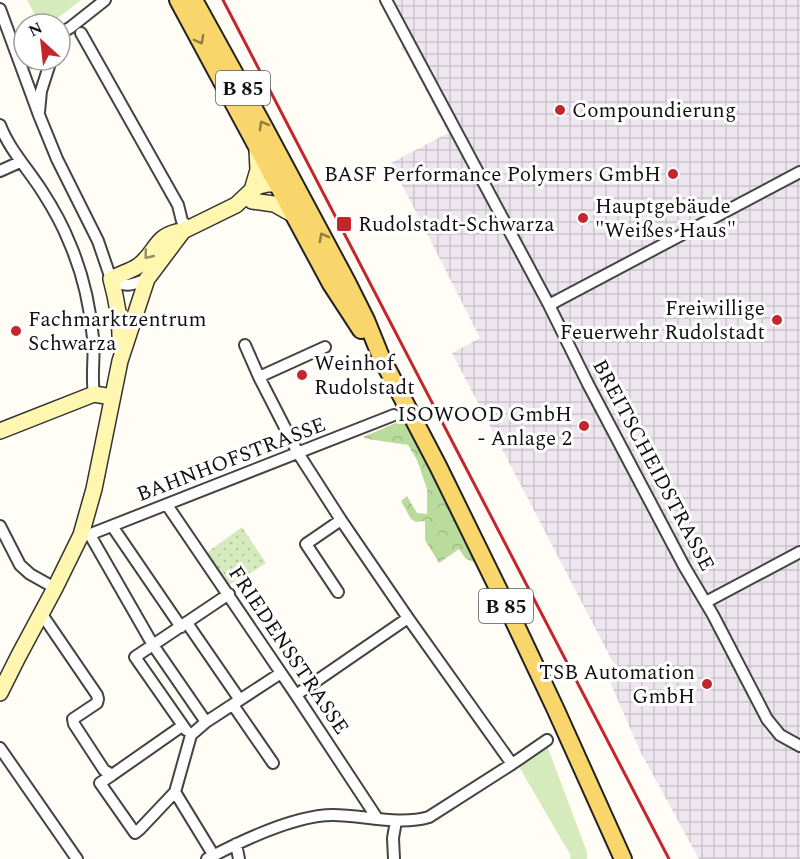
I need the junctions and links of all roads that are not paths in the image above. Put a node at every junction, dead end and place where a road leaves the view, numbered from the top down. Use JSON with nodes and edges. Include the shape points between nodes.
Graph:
{"nodes":[{"id":1,"x":105,"y":0,"type":"edge"},
{"id":2,"x":178,"y":0,"type":"edge"},
{"id":3,"x":194,"y":0,"type":"edge"},
{"id":4,"x":386,"y":0,"type":"edge"},
{"id":5,"x":0,"y":9,"type":"edge"},
{"id":6,"x":76,"y":30,"type":"junction"},
{"id":7,"x":72,"y":31,"type":"edge"},
{"id":8,"x":12,"y":34,"type":"edge"},
{"id":9,"x":72,"y":34,"type":"edge"},
{"id":10,"x":27,"y":72,"type":"edge"},
{"id":11,"x":47,"y":72,"type":"edge"},
{"id":12,"x":39,"y":115,"type":"junction"},
{"id":13,"x":0,"y":125,"type":"edge"},
{"id":14,"x":257,"y":149,"type":"junction"},
{"id":15,"x":20,"y":162,"type":"junction"},
{"id":16,"x":0,"y":171,"type":"edge"},
{"id":17,"x":800,"y":171,"type":"edge"},
{"id":18,"x":284,"y":180,"type":"junction"},
{"id":19,"x":252,"y":195,"type":"junction"},
{"id":20,"x":292,"y":214,"type":"junction"},
{"id":21,"x":186,"y":229,"type":"junction"},
{"id":22,"x":111,"y":279,"type":"junction"},
{"id":23,"x":147,"y":279,"type":"junction"},
{"id":24,"x":549,"y":305,"type":"junction"},
{"id":25,"x":245,"y":345,"type":"dead end"},
{"id":26,"x":325,"y":347,"type":"dead end"},
{"id":27,"x":381,"y":357,"type":"junction"},
{"id":28,"x":120,"y":362,"type":"junction"},
{"id":29,"x":259,"y":377,"type":"junction"},
{"id":30,"x":94,"y":394,"type":"junction"},
{"id":31,"x":112,"y":396,"type":"junction"},
{"id":32,"x":394,"y":415,"type":"dead end"},
{"id":33,"x":0,"y":431,"type":"edge"},
{"id":34,"x":298,"y":453,"type":"junction"},
{"id":35,"x":167,"y":505,"type":"junction"},
{"id":36,"x":341,"y":520,"type":"junction"},
{"id":37,"x":0,"y":526,"type":"edge"},
{"id":38,"x":112,"y":526,"type":"junction"},
{"id":39,"x":85,"y":535,"type":"junction"},
{"id":40,"x":800,"y":552,"type":"edge"},
{"id":41,"x":55,"y":588,"type":"junction"},
{"id":42,"x":338,"y":592,"type":"dead end"},
{"id":43,"x":229,"y":594,"type":"junction"},
{"id":44,"x":706,"y":602,"type":"junction"},
{"id":45,"x":41,"y":614,"type":"junction"},
{"id":46,"x":408,"y":618,"type":"junction"},
{"id":47,"x":184,"y":625,"type":"junction"},
{"id":48,"x":153,"y":645,"type":"junction"},
{"id":49,"x":281,"y":673,"type":"junction"},
{"id":50,"x":0,"y":693,"type":"edge"},
{"id":51,"x":296,"y":695,"type":"junction"},
{"id":52,"x":236,"y":703,"type":"junction"},
{"id":53,"x":206,"y":722,"type":"junction"},
{"id":54,"x":182,"y":726,"type":"junction"},
{"id":55,"x":191,"y":735,"type":"junction"},
{"id":56,"x":547,"y":740,"type":"dead end"},
{"id":57,"x":800,"y":746,"type":"edge"},
{"id":58,"x":0,"y":748,"type":"edge"},
{"id":59,"x":273,"y":763,"type":"dead end"},
{"id":60,"x":512,"y":764,"type":"junction"},
{"id":61,"x":112,"y":775,"type":"junction"},
{"id":62,"x":175,"y":792,"type":"junction"},
{"id":63,"x":377,"y":818,"type":"junction"},
{"id":64,"x":396,"y":820,"type":"junction"},
{"id":65,"x":236,"y":844,"type":"junction"},
{"id":66,"x":211,"y":857,"type":"edge"},
{"id":67,"x":77,"y":859,"type":"edge"},
{"id":68,"x":239,"y":859,"type":"edge"},
{"id":69,"x":394,"y":859,"type":"edge"},
{"id":70,"x":623,"y":859,"type":"edge"}],
"edges":[{"from":1,"to":6,"type":"street"},
{"from":2,"to":14,"type":"main road","number":"B 85","one_way":true},
{"from":18,"to":3,"type":"main road","number":"B 85","one_way":true},
{"from":4,"to":24,"type":"street","name":"BREITSCHEIDSTRASSE"},
{"from":5,"to":8,"type":"street"},
{"from":6,"to":7,"type":"street"},
{"from":6,"to":9,"type":"street"},
{"from":6,"to":21,"type":"street","via":[[178,205]]},
{"from":10,"to":12,"type":"street"},
{"from":11,"to":12,"type":"street"},
{"from":12,"to":22,"type":"street","via":[[98,241]]},
{"from":13,"to":15,"type":"street"},
{"from":14,"to":18,"type":"main road","number":"B 85"},
{"from":14,"to":19,"type":"street","via":[[258,170]]},
{"from":15,"to":16,"type":"street"},
{"from":15,"to":30,"type":"street","via":[[58,220],[80,272],[93,340]]},
{"from":17,"to":24,"type":"street"},
{"from":18,"to":19,"type":"street","via":[[263,185]]},
{"from":18,"to":20,"type":"main road","number":"B 85"},
{"from":27,"to":18,"type":"main road","number":"B 85","one_way":true,"via":[[347,282]]},
{"from":19,"to":20,"type":"street"},
{"from":19,"to":21,"type":"street"},
{"from":20,"to":27,"type":"main road","number":"B 85","via":[[331,284]]},
{"from":21,"to":22,"type":"street","one_way":true,"via":[[166,235],[137,267]]},
{"from":21,"to":23,"type":"street"},
{"from":22,"to":23,"type":"street","via":[[124,286]]},
{"from":22,"to":28,"type":"street","via":[[121,327]]},
{"from":23,"to":28,"type":"street"},
{"from":24,"to":44,"type":"street","name":"BREITSCHEIDSTRASSE"},
{"from":25,"to":29,"type":"street"},
{"from":26,"to":29,"type":"street"},
{"from":27,"to":70,"type":"main road","number":"B 85","via":[[531,658]]},
{"from":28,"to":31,"type":"street"},
{"from":29,"to":34,"type":"street"},
{"from":30,"to":31,"type":"street"},
{"from":30,"to":33,"type":"street"},
{"from":31,"to":39,"type":"street"},
{"from":32,"to":34,"type":"street","name":"BAHNHOFSTRASSE"},
{"from":34,"to":35,"type":"street","name":"BAHNHOFSTRASSE"},
{"from":34,"to":36,"type":"street"},
{"from":35,"to":38,"type":"street","name":"BAHNHOFSTRASSE"},
{"from":35,"to":43,"type":"street","name":"FRIEDENSSTRASSE"},
{"from":36,"to":42,"type":"street","via":[[306,544]]},
{"from":36,"to":46,"type":"street"},
{"from":37,"to":41,"type":"street","via":[[20,565]]},
{"from":38,"to":39,"type":"street","name":"BAHNHOFSTRASSE"},
{"from":38,"to":47,"type":"street"},
{"from":39,"to":41,"type":"street"},
{"from":39,"to":48,"type":"street"},
{"from":40,"to":44,"type":"street"},
{"from":41,"to":45,"type":"street"},
{"from":43,"to":47,"type":"street"},
{"from":43,"to":49,"type":"street","name":"FRIEDENSSTRASSE"},
{"from":44,"to":57,"type":"street","name":"BREITSCHEIDSTRASSE","via":[[767,719],[780,735]]},
{"from":45,"to":50,"type":"street"},
{"from":45,"to":61,"type":"street","via":[[97,695],[97,703],[73,720],[104,770]]},
{"from":46,"to":51,"type":"street"},
{"from":46,"to":60,"type":"street"},
{"from":47,"to":48,"type":"street"},
{"from":47,"to":52,"type":"street"},
{"from":48,"to":53,"type":"street"},
{"from":48,"to":54,"type":"street","via":[[135,657]]},
{"from":49,"to":51,"type":"street","name":"FRIEDENSSTRASSE"},
{"from":49,"to":52,"type":"street"},
{"from":51,"to":63,"type":"street","name":"FRIEDENSSTRASSE"},
{"from":52,"to":53,"type":"street"},
{"from":52,"to":59,"type":"street"},
{"from":53,"to":55,"type":"street"},
{"from":54,"to":55,"type":"street"},
{"from":54,"to":61,"type":"street"},
{"from":55,"to":62,"type":"street"},
{"from":56,"to":60,"type":"street"},
{"from":58,"to":67,"type":"street"},
{"from":60,"to":64,"type":"street","via":[[429,817]]},
{"from":61,"to":62,"type":"street","via":[[100,783],[135,833]]},
{"from":62,"to":66,"type":"street"},
{"from":63,"to":64,"type":"street"},
{"from":63,"to":65,"type":"street","via":[[330,815],[293,821]]},
{"from":64,"to":69,"type":"street"},
{"from":65,"to":66,"type":"street"},
{"from":65,"to":68,"type":"street"}]}
